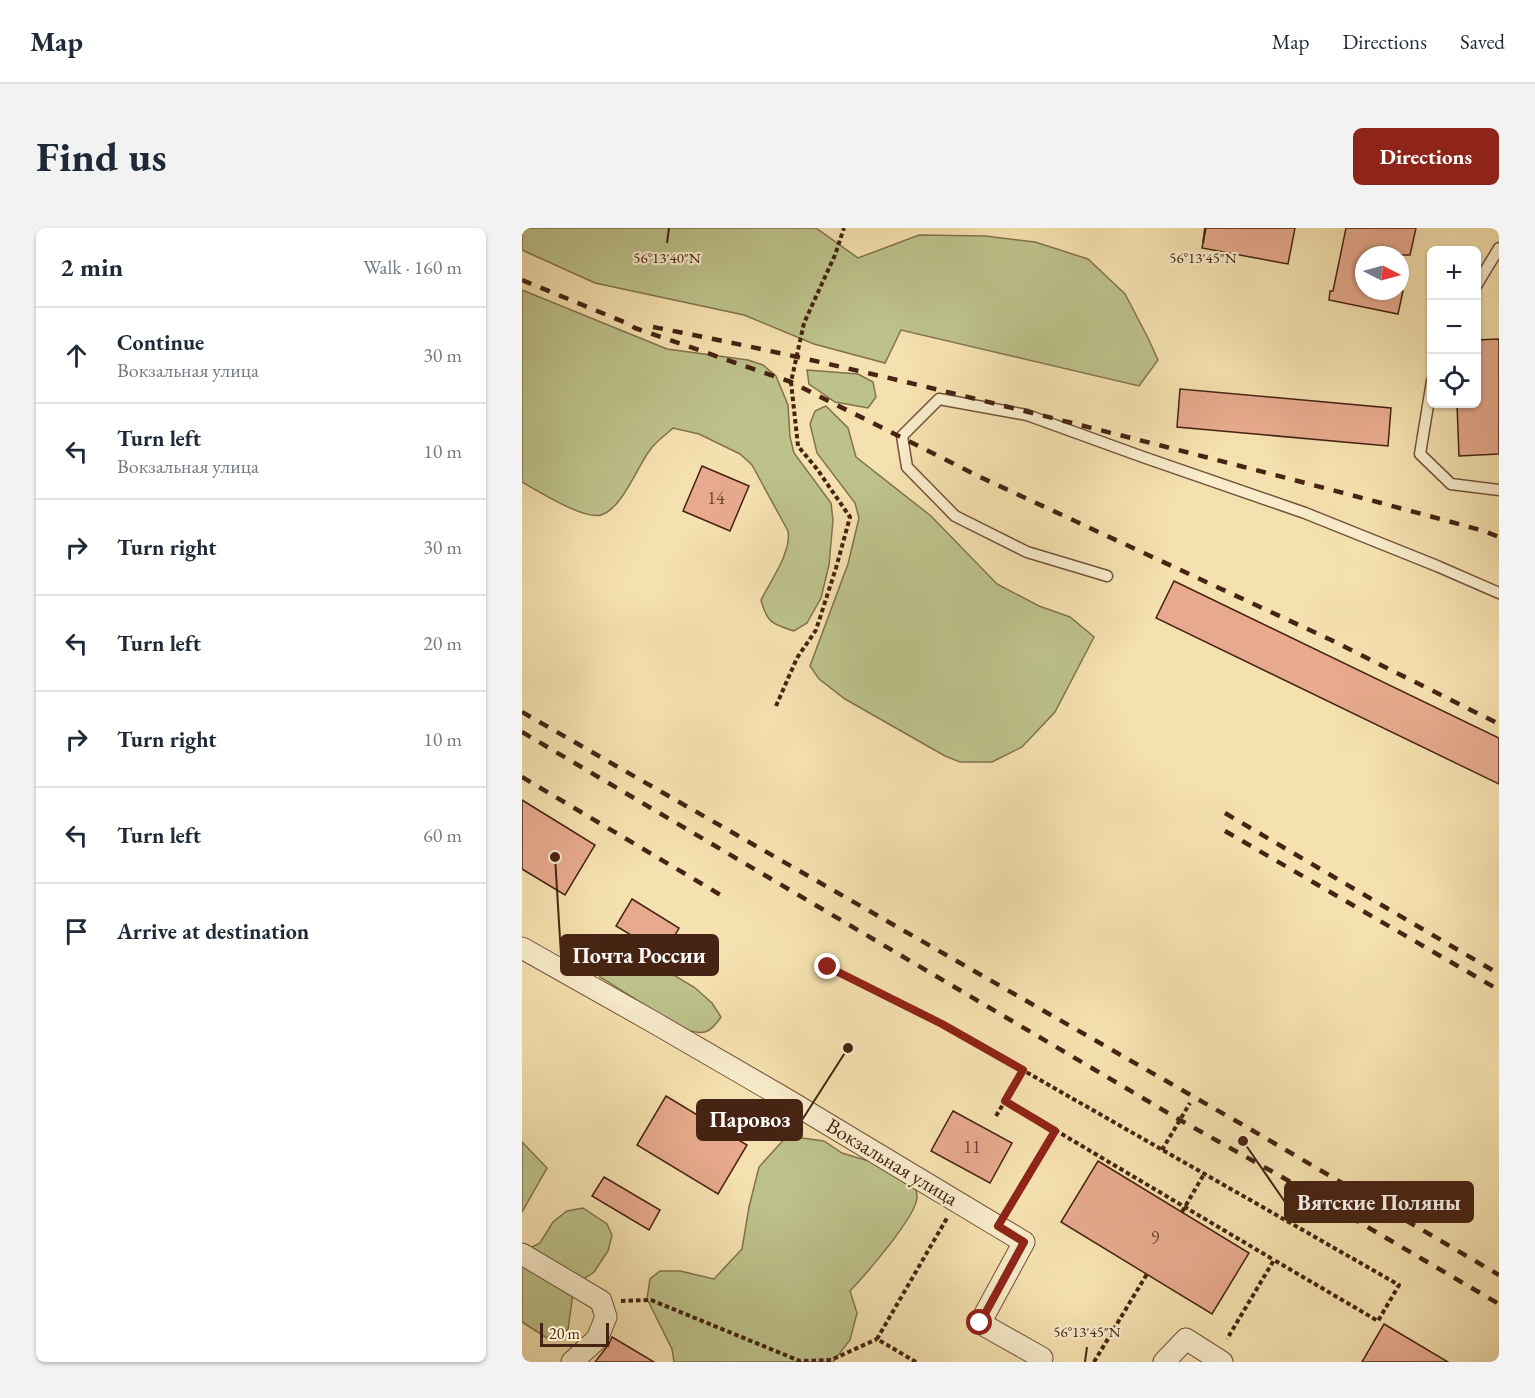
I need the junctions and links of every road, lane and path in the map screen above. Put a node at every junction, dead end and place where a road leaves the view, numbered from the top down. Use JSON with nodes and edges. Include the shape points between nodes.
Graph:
{"nodes":[{"id":1,"x":844,"y":228,"type":"edge"},
{"id":2,"x":1499,"y":248,"type":"edge"},
{"id":3,"x":1481,"y":278,"type":"edge"},
{"id":4,"x":1427,"y":408,"type":"edge"},
{"id":5,"x":1499,"y":490,"type":"edge"},
{"id":6,"x":1107,"y":576,"type":"dead end"},
{"id":7,"x":1499,"y":593,"type":"edge"},
{"id":8,"x":776,"y":706,"type":"dead end"},
{"id":9,"x":522,"y":948,"type":"edge"},
{"id":10,"x":828,"y":967,"type":"dead end"},
{"id":11,"x":1023,"y":1070,"type":"junction"},
{"id":12,"x":1005,"y":1101,"type":"junction"},
{"id":13,"x":1190,"y":1104,"type":"dead end"},
{"id":14,"x":996,"y":1116,"type":"dead end"},
{"id":15,"x":1055,"y":1131,"type":"junction"},
{"id":16,"x":1162,"y":1150,"type":"junction"},
{"id":17,"x":1204,"y":1174,"type":"junction"},
{"id":18,"x":957,"y":1201,"type":"junction"},
{"id":19,"x":1182,"y":1212,"type":"dead end"},
{"id":20,"x":998,"y":1226,"type":"junction"},
{"id":21,"x":522,"y":1254,"type":"edge"},
{"id":22,"x":1274,"y":1260,"type":"junction"},
{"id":23,"x":1147,"y":1274,"type":"dead end"},
{"id":24,"x":600,"y":1301,"type":"junction"},
{"id":25,"x":877,"y":1339,"type":"junction"},
{"id":26,"x":1042,"y":1358,"type":"dead end"},
{"id":27,"x":1219,"y":1360,"type":"edge"},
{"id":28,"x":830,"y":1361,"type":"edge"},
{"id":29,"x":572,"y":1362,"type":"edge"},
{"id":30,"x":916,"y":1362,"type":"edge"},
{"id":31,"x":1094,"y":1362,"type":"edge"},
{"id":32,"x":1164,"y":1362,"type":"edge"}],
"edges":[{"from":1,"to":8,"type":"path","via":[[804,323],[791,382],[798,446],[850,517],[816,630],[797,658]]},
{"from":2,"to":3,"type":"lane"},
{"from":4,"to":5,"type":"lane","via":[[1420,454],[1451,484]]},
{"from":6,"to":7,"type":"lane","via":[[1027,552],[955,516],[907,467],[902,436],[939,399],[1027,415],[1305,513]]},
{"from":9,"to":18,"type":"street","name":"Вокзальная улица"},
{"from":10,"to":11,"type":"path"},
{"from":11,"to":12,"type":"path"},
{"from":11,"to":16,"type":"path"},
{"from":12,"to":14,"type":"path"},
{"from":12,"to":15,"type":"path"},
{"from":13,"to":16,"type":"path"},
{"from":15,"to":20,"type":"path"},
{"from":15,"to":22,"type":"path"},
{"from":16,"to":17,"type":"path"},
{"from":17,"to":19,"type":"path","bridge":true},
{"from":17,"to":22,"type":"path","via":[[1399,1286],[1378,1322]]},
{"from":18,"to":20,"type":"street","name":"Вокзальная улица"},
{"from":18,"to":25,"type":"path"},
{"from":20,"to":26,"type":"street","name":"Вокзальная улица","via":[[1024,1242],[980,1323]]},
{"from":21,"to":24,"type":"street"},
{"from":22,"to":27,"type":"path"},
{"from":23,"to":31,"type":"path"},
{"from":24,"to":28,"type":"path","via":[[651,1300],[800,1362]]},
{"from":24,"to":29,"type":"street","via":[[606,1317],[597,1339]]},
{"from":25,"to":28,"type":"path"},
{"from":25,"to":30,"type":"path"},
{"from":27,"to":32,"type":"street","via":[[1186,1339]]}]}
